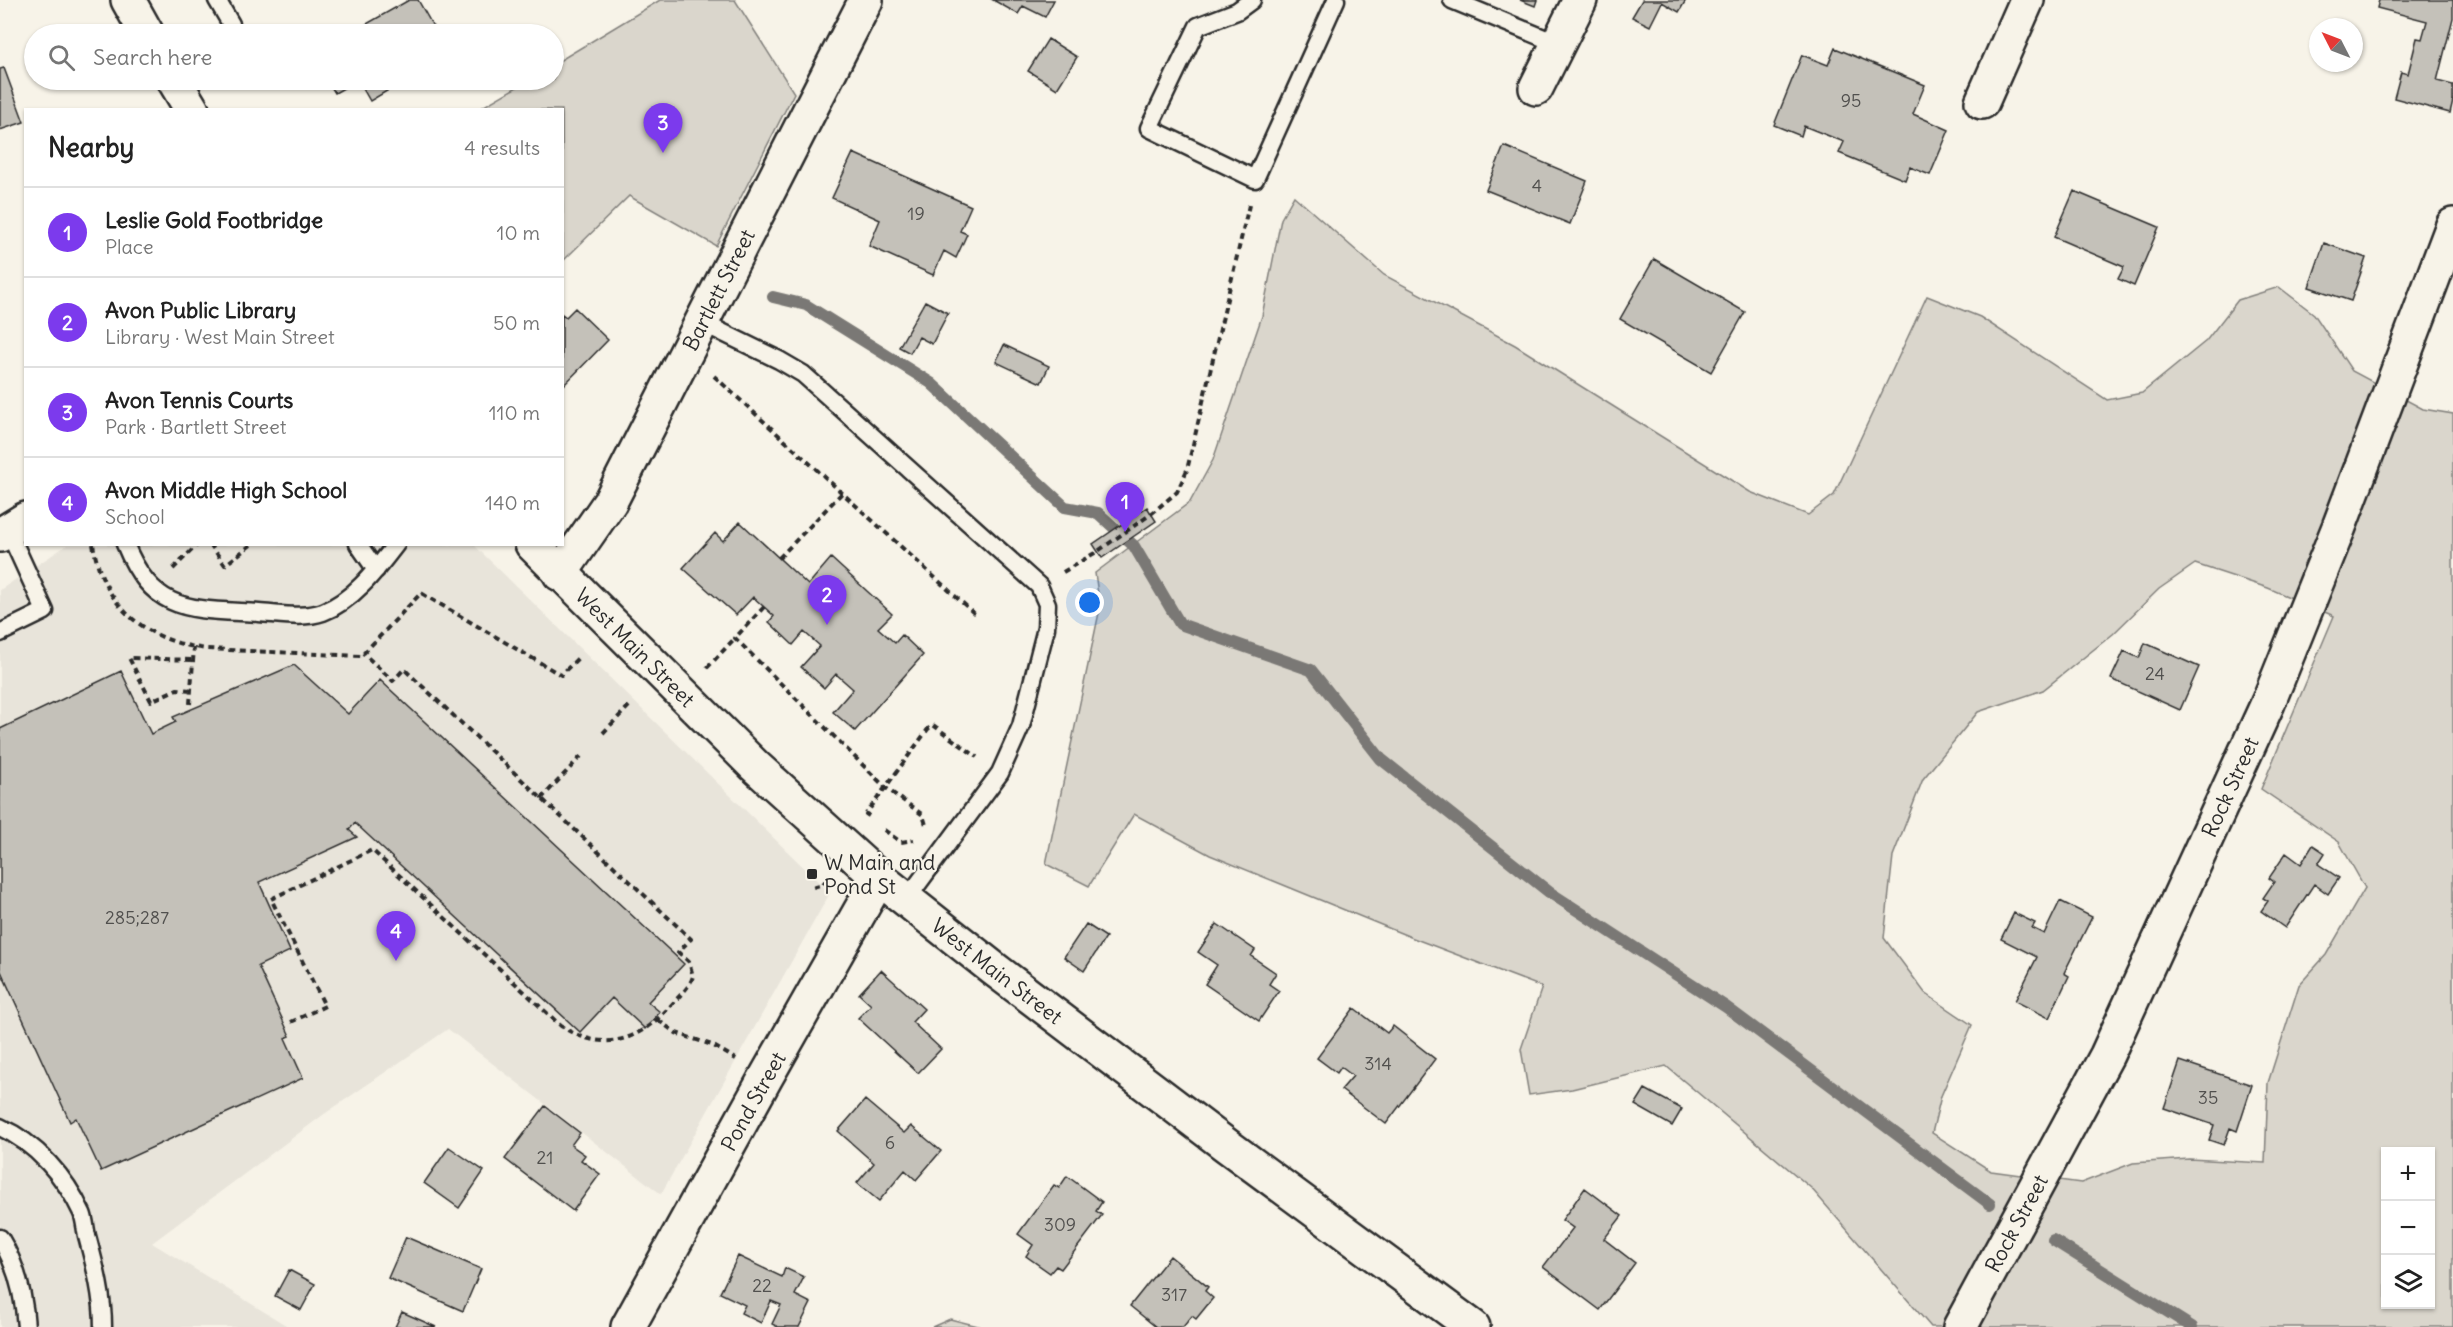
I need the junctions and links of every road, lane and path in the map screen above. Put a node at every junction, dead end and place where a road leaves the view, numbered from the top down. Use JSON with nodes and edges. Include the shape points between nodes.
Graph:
{"nodes":[{"id":1,"x":128,"y":0,"type":"edge"},
{"id":2,"x":217,"y":0,"type":"edge"},
{"id":3,"x":866,"y":0,"type":"edge"},
{"id":4,"x":1252,"y":0,"type":"edge"},
{"id":5,"x":1336,"y":0,"type":"edge"},
{"id":6,"x":1452,"y":0,"type":"edge"},
{"id":7,"x":1580,"y":0,"type":"edge"},
{"id":8,"x":2027,"y":0,"type":"edge"},
{"id":9,"x":141,"y":24,"type":"edge"},
{"id":10,"x":231,"y":24,"type":"dead end"},
{"id":11,"x":1558,"y":44,"type":"junction"},
{"id":12,"x":1536,"y":88,"type":"dead end"},
{"id":13,"x":180,"y":90,"type":"edge"},
{"id":14,"x":1982,"y":102,"type":"dead end"},
{"id":15,"x":191,"y":108,"type":"edge"},
{"id":16,"x":1255,"y":179,"type":"junction"},
{"id":17,"x":2453,"y":225,"type":"edge"},
{"id":18,"x":703,"y":323,"type":"junction"},
{"id":19,"x":684,"y":359,"type":"junction"},
{"id":20,"x":842,"y":493,"type":"junction"},
{"id":21,"x":11,"y":528,"type":"edge"},
{"id":22,"x":211,"y":546,"type":"edge"},
{"id":23,"x":249,"y":546,"type":"edge"},
{"id":24,"x":359,"y":546,"type":"edge"},
{"id":25,"x":394,"y":546,"type":"edge"},
{"id":26,"x":534,"y":546,"type":"edge"},
{"id":27,"x":132,"y":548,"type":"edge"},
{"id":28,"x":780,"y":558,"type":"dead end"},
{"id":29,"x":376,"y":570,"type":"junction"},
{"id":30,"x":560,"y":574,"type":"junction"},
{"id":31,"x":1039,"y":586,"type":"junction"},
{"id":32,"x":764,"y":607,"type":"dead end"},
{"id":33,"x":977,"y":616,"type":"dead end"},
{"id":34,"x":0,"y":633,"type":"edge"},
{"id":35,"x":194,"y":647,"type":"dead end"},
{"id":36,"x":363,"y":653,"type":"dead end"},
{"id":37,"x":193,"y":660,"type":"junction"},
{"id":38,"x":191,"y":690,"type":"junction"},
{"id":39,"x":190,"y":704,"type":"dead end"},
{"id":40,"x":630,"y":705,"type":"dead end"},
{"id":41,"x":603,"y":733,"type":"dead end"},
{"id":42,"x":584,"y":753,"type":"dead end"},
{"id":43,"x":1000,"y":773,"type":"junction"},
{"id":44,"x":886,"y":788,"type":"junction"},
{"id":45,"x":541,"y":799,"type":"junction"},
{"id":46,"x":875,"y":822,"type":"junction"},
{"id":47,"x":925,"y":828,"type":"dead end"},
{"id":48,"x":920,"y":835,"type":"dead end"},
{"id":49,"x":849,"y":852,"type":"junction"},
{"id":50,"x":879,"y":878,"type":"junction"},
{"id":51,"x":813,"y":887,"type":"dead end"},
{"id":52,"x":906,"y":900,"type":"junction"},
{"id":53,"x":658,"y":1020,"type":"junction"},
{"id":54,"x":291,"y":1022,"type":"dead end"},
{"id":55,"x":730,"y":1056,"type":"dead end"},
{"id":56,"x":0,"y":1127,"type":"edge"},
{"id":57,"x":0,"y":1238,"type":"edge"},
{"id":58,"x":26,"y":1327,"type":"edge"},
{"id":59,"x":103,"y":1327,"type":"edge"},
{"id":60,"x":628,"y":1327,"type":"edge"},
{"id":61,"x":1473,"y":1327,"type":"edge"},
{"id":62,"x":1960,"y":1327,"type":"edge"}],
"edges":[{"from":1,"to":9,"type":"street"},
{"from":2,"to":10,"type":"lane"},
{"from":3,"to":18,"type":"street","name":"Bartlett Street"},
{"from":4,"to":16,"type":"lane","via":[[1237,11],[1198,26],[1149,128]]},
{"from":5,"to":16,"type":"lane"},
{"from":6,"to":11,"type":"lane"},
{"from":7,"to":11,"type":"street"},
{"from":8,"to":14,"type":"street"},
{"from":11,"to":12,"type":"street"},
{"from":13,"to":15,"type":"street"},
{"from":16,"to":31,"type":"path","via":[[1187,470],[1177,492],[1098,551]]},
{"from":17,"to":62,"type":"street","name":"Rock Street","via":[[2268,704],[2107,1055]]},
{"from":18,"to":19,"type":"street","name":"Bartlett Street"},
{"from":18,"to":31,"type":"lane","via":[[803,374]]},
{"from":19,"to":20,"type":"path","via":[[710,373]]},
{"from":19,"to":30,"type":"street","name":"Bartlett Street","via":[[610,502]]},
{"from":20,"to":28,"type":"path"},
{"from":20,"to":33,"type":"path"},
{"from":21,"to":34,"type":"lane","via":[[45,611]]},
{"from":22,"to":23,"type":"path","via":[[225,565]]},
{"from":24,"to":29,"type":"lane"},
{"from":25,"to":29,"type":"lane"},
{"from":26,"to":30,"type":"street","name":"West Main Street"},
{"from":27,"to":29,"type":"lane","via":[[148,586],[179,606],[196,610],[320,613],[338,605]]},
{"from":30,"to":49,"type":"street","name":"West Main Street","via":[[755,766]]},
{"from":31,"to":43,"type":"lane","via":[[1047,604],[1046,628],[1021,726]]},
{"from":32,"to":44,"type":"path","via":[[735,638]]},
{"from":35,"to":37,"type":"path"},
{"from":36,"to":45,"type":"path","via":[[393,681],[404,669]]},
{"from":37,"to":38,"type":"path"},
{"from":37,"to":38,"type":"path","via":[[129,658],[151,701],[177,689]]},
{"from":38,"to":39,"type":"path"},
{"from":40,"to":41,"type":"path"},
{"from":42,"to":45,"type":"path"},
{"from":43,"to":44,"type":"path","via":[[933,725]]},
{"from":43,"to":52,"type":"lane"},
{"from":44,"to":46,"type":"path","via":[[866,814]]},
{"from":44,"to":47,"type":"path","via":[[923,815]]},
{"from":45,"to":53,"type":"path","via":[[691,939],[678,952],[692,968],[692,981]]},
{"from":46,"to":48,"type":"path","via":[[901,842],[914,841]]},
{"from":46,"to":49,"type":"path"},
{"from":49,"to":50,"type":"street","name":"West Main Street"},
{"from":49,"to":51,"type":"path","via":[[823,884]]},
{"from":50,"to":52,"type":"street","name":"West Main Street"},
{"from":50,"to":60,"type":"street","name":"Pond Street"},
{"from":52,"to":61,"type":"street","name":"West Main Street","via":[[1216,1138]]},
{"from":53,"to":54,"type":"path","via":[[625,1039],[586,1039],[573,1034],[372,850],[271,899],[325,1006]]},
{"from":53,"to":55,"type":"path"},
{"from":56,"to":59,"type":"lane","via":[[41,1155],[82,1213],[101,1295]]},
{"from":57,"to":58,"type":"lane","via":[[18,1277]]}]}
